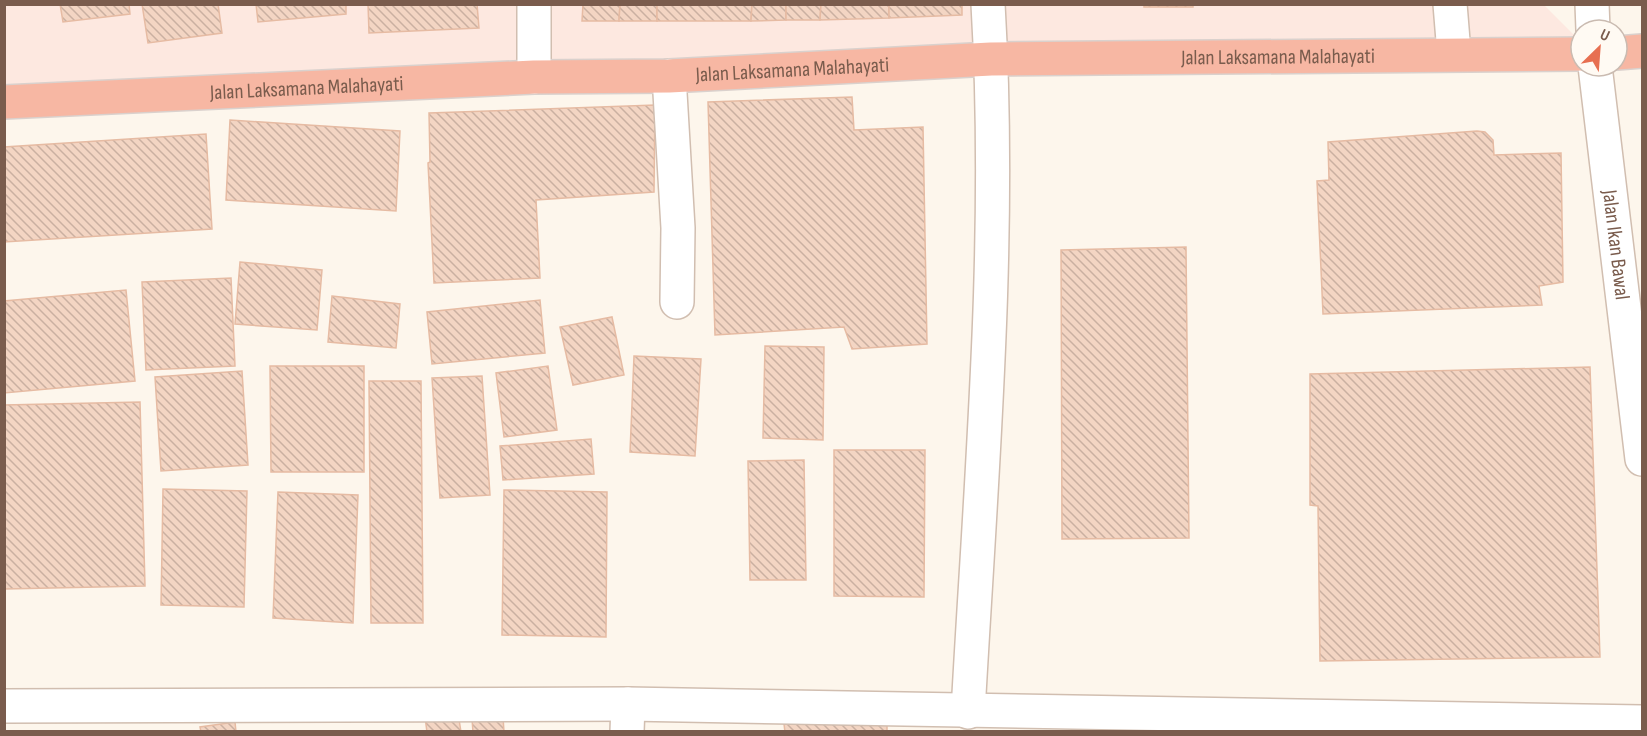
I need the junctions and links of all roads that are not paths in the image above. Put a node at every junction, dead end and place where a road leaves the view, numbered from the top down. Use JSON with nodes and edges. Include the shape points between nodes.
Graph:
{"nodes":[{"id":1,"x":534,"y":4,"type":"edge"},
{"id":2,"x":988,"y":4,"type":"edge"},
{"id":3,"x":1450,"y":4,"type":"edge"},
{"id":4,"x":1454,"y":53,"type":"junction"},
{"id":5,"x":1569,"y":54,"type":"edge"},
{"id":6,"x":992,"y":59,"type":"junction"},
{"id":7,"x":669,"y":76,"type":"junction"},
{"id":8,"x":534,"y":77,"type":"junction"},
{"id":9,"x":1596,"y":78,"type":"edge"},
{"id":10,"x":4,"y":102,"type":"edge"},
{"id":11,"x":677,"y":302,"type":"dead end"},
{"id":12,"x":1642,"y":459,"type":"edge"},
{"id":13,"x":4,"y":706,"type":"edge"},
{"id":14,"x":968,"y":712,"type":"junction"},
{"id":15,"x":627,"y":718,"type":"edge"},
{"id":16,"x":1083,"y":722,"type":"edge"},
{"id":17,"x":1642,"y":722,"type":"edge"}],
"edges":[{"from":1,"to":8,"type":"street"},
{"from":2,"to":6,"type":"street"},
{"from":3,"to":4,"type":"street"},
{"from":4,"to":5,"type":"highway","name":"Jalan Laksamana Malahayati"},
{"from":4,"to":6,"type":"highway","name":"Jalan Laksamana Malahayati"},
{"from":6,"to":7,"type":"highway","name":"Jalan Laksamana Malahayati"},
{"from":6,"to":14,"type":"street","via":[[990,324]]},
{"from":7,"to":8,"type":"highway","name":"Jalan Laksamana Malahayati"},
{"from":7,"to":11,"type":"street","via":[[678,228]]},
{"from":8,"to":10,"type":"highway","name":"Jalan Laksamana Malahayati"},
{"from":9,"to":12,"type":"street","name":"Jalan Ikan Bawal"},
{"from":13,"to":15,"type":"street"},
{"from":14,"to":15,"type":"street"},
{"from":14,"to":16,"type":"street"},
{"from":16,"to":17,"type":"street"}]}
